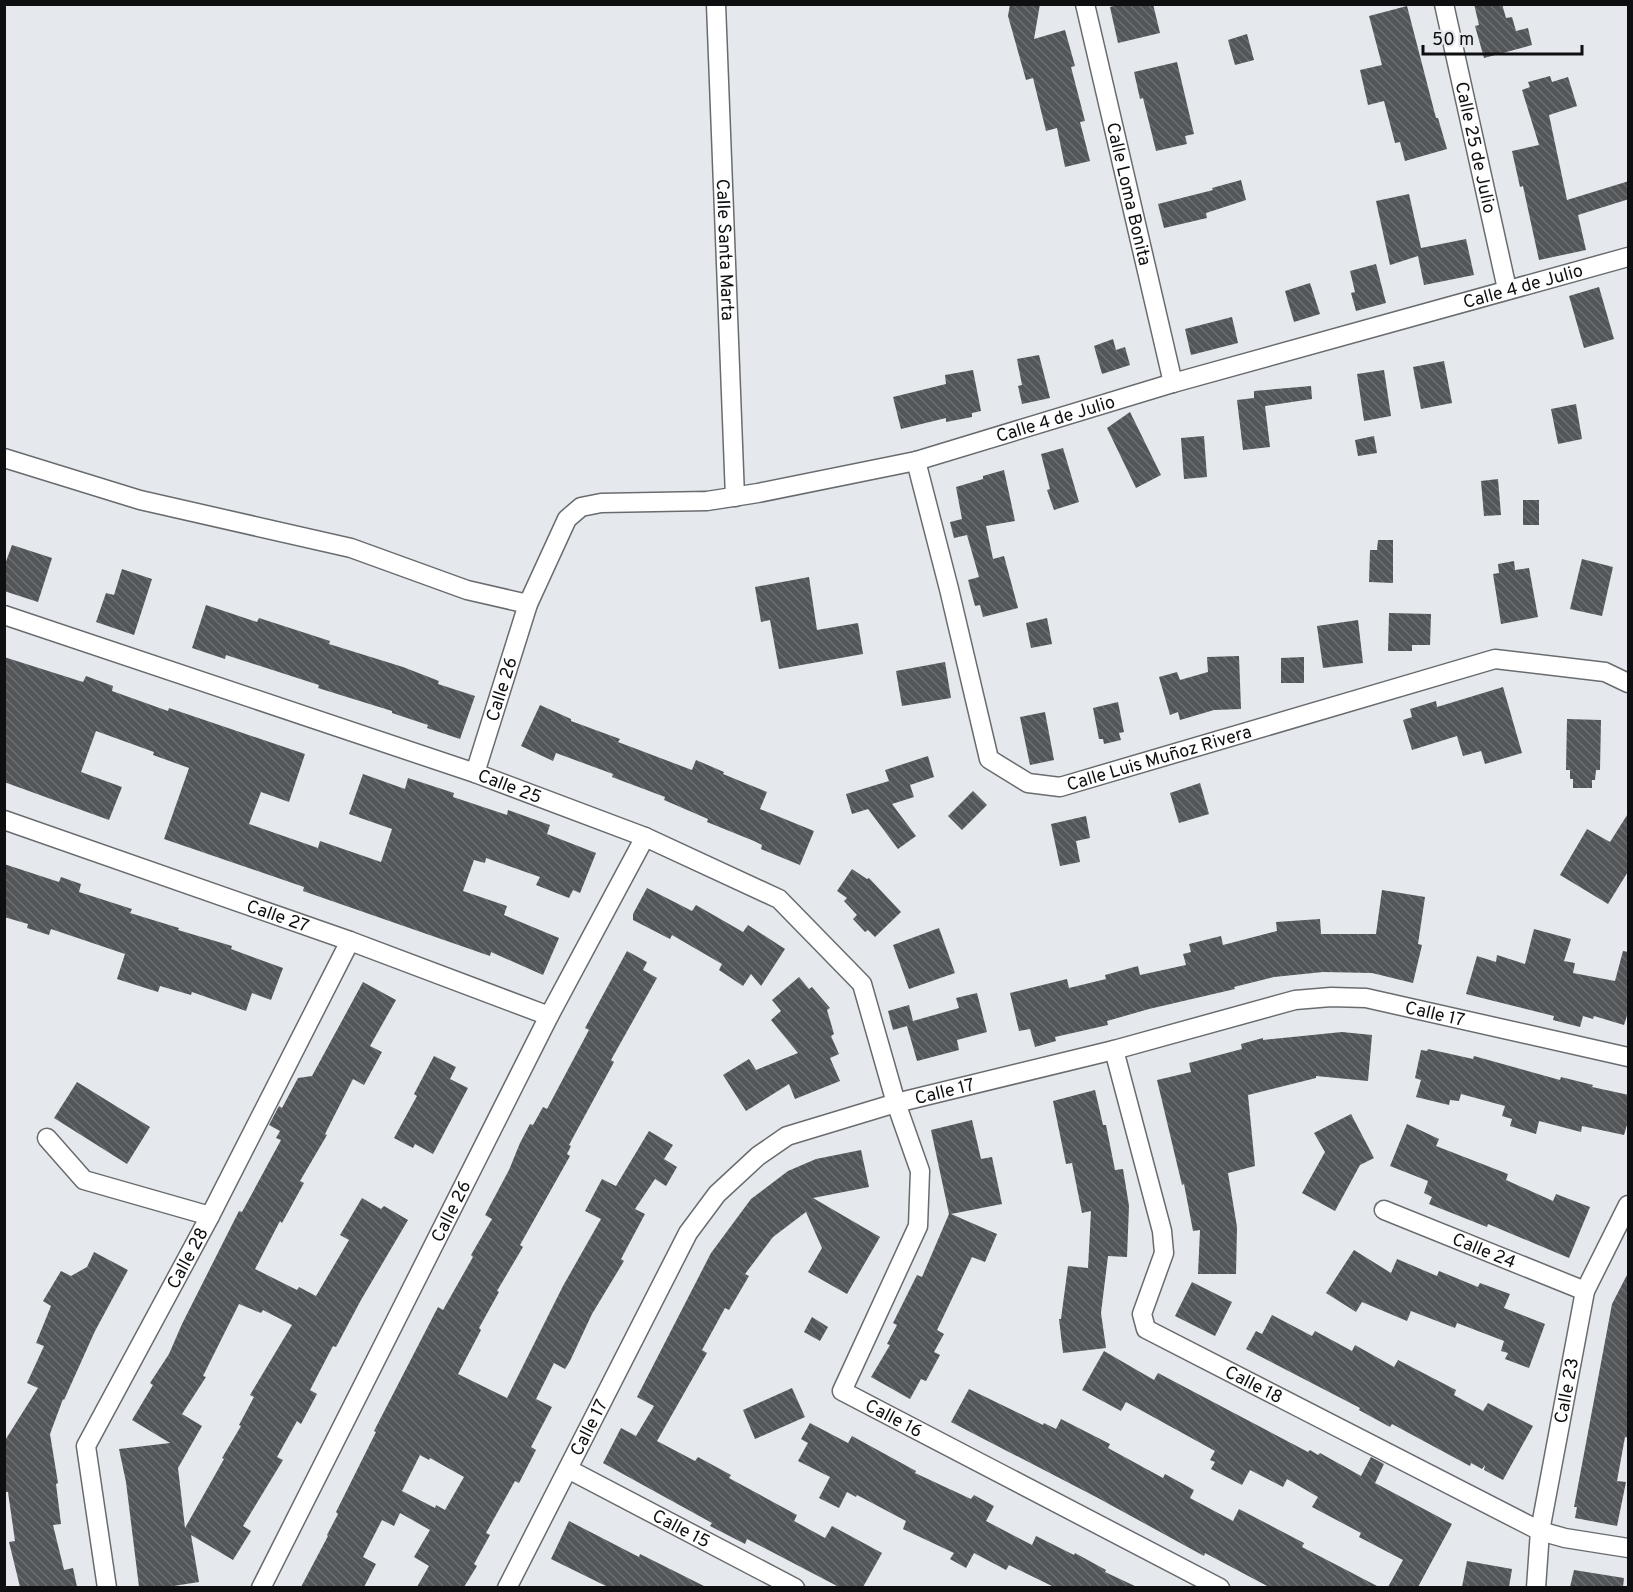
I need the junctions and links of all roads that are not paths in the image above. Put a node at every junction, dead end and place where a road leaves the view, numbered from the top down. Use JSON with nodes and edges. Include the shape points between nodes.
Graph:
{"nodes":[{"id":1,"x":716,"y":4,"type":"edge"},
{"id":2,"x":1085,"y":4,"type":"edge"},
{"id":3,"x":1444,"y":4,"type":"edge"},
{"id":4,"x":1629,"y":257,"type":"edge"},
{"id":5,"x":1508,"y":289,"type":"junction"},
{"id":6,"x":1173,"y":383,"type":"junction"},
{"id":7,"x":4,"y":458,"type":"edge"},
{"id":8,"x":916,"y":461,"type":"junction"},
{"id":9,"x":735,"y":496,"type":"junction"},
{"id":10,"x":528,"y":604,"type":"junction"},
{"id":11,"x":4,"y":615,"type":"edge"},
{"id":12,"x":1629,"y":683,"type":"edge"},
{"id":13,"x":476,"y":773,"type":"junction"},
{"id":14,"x":4,"y":820,"type":"edge"},
{"id":15,"x":645,"y":837,"type":"junction"},
{"id":16,"x":350,"y":941,"type":"junction"},
{"id":17,"x":549,"y":1016,"type":"junction"},
{"id":18,"x":1114,"y":1050,"type":"junction"},
{"id":19,"x":1629,"y":1057,"type":"edge"},
{"id":20,"x":896,"y":1103,"type":"junction"},
{"id":21,"x":47,"y":1138,"type":"dead end"},
{"id":22,"x":1629,"y":1205,"type":"edge"},
{"id":23,"x":1384,"y":1210,"type":"dead end"},
{"id":24,"x":210,"y":1216,"type":"junction"},
{"id":25,"x":1585,"y":1291,"type":"junction"},
{"id":26,"x":568,"y":1469,"type":"junction"},
{"id":27,"x":1540,"y":1531,"type":"junction"},
{"id":28,"x":1629,"y":1548,"type":"edge"},
{"id":29,"x":107,"y":1587,"type":"edge"},
{"id":30,"x":261,"y":1587,"type":"edge"},
{"id":31,"x":507,"y":1587,"type":"edge"},
{"id":32,"x":795,"y":1587,"type":"edge"},
{"id":33,"x":1220,"y":1587,"type":"edge"},
{"id":34,"x":1536,"y":1587,"type":"edge"}],
"edges":[{"from":1,"to":9,"type":"street","name":"Calle Santa Marta"},
{"from":2,"to":6,"type":"street","name":"Calle Loma Bonita"},
{"from":3,"to":5,"type":"street","name":"Calle 25 de Julio"},
{"from":4,"to":5,"type":"street","name":"Calle 4 de Julio"},
{"from":5,"to":6,"type":"street","name":"Calle 4 de Julio"},
{"from":6,"to":8,"type":"street","name":"Calle 4 de Julio"},
{"from":7,"to":10,"type":"street","via":[[140,500],[351,548],[467,590]]},
{"from":8,"to":9,"type":"street","name":"Calle 4 de Julio"},
{"from":8,"to":12,"type":"street","name":"Calle Luis Muñoz Rivera","via":[[989,759],[1028,783],[1060,787],[1495,659],[1605,672]]},
{"from":9,"to":10,"type":"street","name":"Calle 4 de Julio","via":[[581,507],[567,519]]},
{"from":10,"to":13,"type":"street","name":"Calle 26"},
{"from":11,"to":13,"type":"street","name":"Calle 25"},
{"from":13,"to":15,"type":"street","name":"Calle 25"},
{"from":14,"to":16,"type":"street","name":"Calle 27"},
{"from":15,"to":17,"type":"street","name":"Calle 26"},
{"from":15,"to":20,"type":"street","name":"Calle 25","via":[[779,899],[862,984]]},
{"from":16,"to":17,"type":"street","name":"Calle 27"},
{"from":16,"to":24,"type":"street","name":"Calle 28"},
{"from":17,"to":30,"type":"street","name":"Calle 26"},
{"from":18,"to":19,"type":"street","name":"Calle 17","via":[[1295,1000],[1331,997],[1366,998]]},
{"from":18,"to":20,"type":"street","name":"Calle 17"},
{"from":18,"to":27,"type":"street","name":"Calle 18","via":[[1162,1231],[1164,1253],[1142,1314],[1146,1329]]},
{"from":20,"to":26,"type":"street","name":"Calle 17","via":[[787,1136],[758,1156],[717,1194],[688,1233]]},
{"from":20,"to":33,"type":"street","name":"Calle 16","via":[[920,1171],[918,1226],[842,1391]]},
{"from":21,"to":24,"type":"street","via":[[84,1180]]},
{"from":22,"to":25,"type":"street","name":"Calle 23"},
{"from":23,"to":25,"type":"street","name":"Calle 24"},
{"from":24,"to":29,"type":"street","name":"Calle 28","via":[[86,1446]]},
{"from":25,"to":27,"type":"street","name":"Calle 23"},
{"from":26,"to":31,"type":"street","name":"Calle 17"},
{"from":26,"to":32,"type":"street","name":"Calle 15"},
{"from":27,"to":28,"type":"street","name":"Calle 18"},
{"from":27,"to":34,"type":"street","name":"Calle 23"}]}
